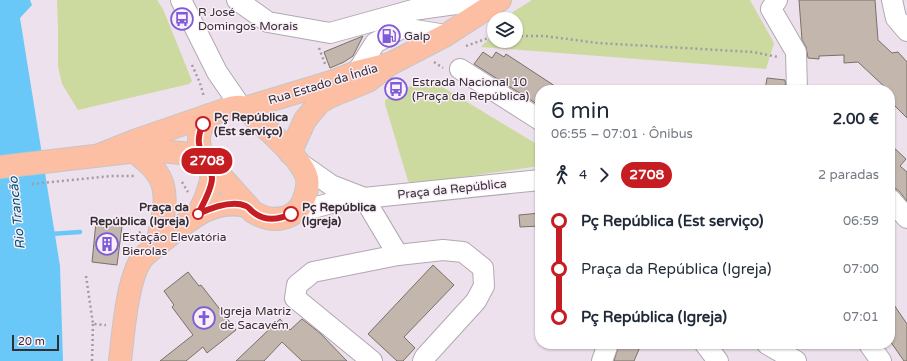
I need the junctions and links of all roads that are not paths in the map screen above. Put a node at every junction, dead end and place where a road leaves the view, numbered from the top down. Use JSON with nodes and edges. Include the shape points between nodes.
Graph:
{"nodes":[{"id":1,"x":181,"y":0,"type":"edge"},
{"id":2,"x":236,"y":0,"type":"edge"},
{"id":3,"x":484,"y":0,"type":"edge"},
{"id":4,"x":500,"y":0,"type":"edge"},
{"id":5,"x":777,"y":0,"type":"edge"},
{"id":6,"x":892,"y":0,"type":"edge"},
{"id":7,"x":907,"y":31,"type":"edge"},
{"id":8,"x":446,"y":35,"type":"junction"},
{"id":9,"x":390,"y":64,"type":"junction"},
{"id":10,"x":460,"y":69,"type":"dead end"},
{"id":11,"x":217,"y":72,"type":"junction"},
{"id":12,"x":356,"y":72,"type":"junction"},
{"id":13,"x":797,"y":85,"type":"edge"},
{"id":14,"x":243,"y":107,"type":"junction"},
{"id":15,"x":209,"y":110,"type":"junction"},
{"id":16,"x":535,"y":117,"type":"edge"},
{"id":17,"x":134,"y":152,"type":"junction"},
{"id":18,"x":102,"y":154,"type":"junction"},
{"id":19,"x":204,"y":158,"type":"junction"},
{"id":20,"x":296,"y":158,"type":"junction"},
{"id":21,"x":0,"y":166,"type":"edge"},
{"id":22,"x":535,"y":181,"type":"edge"},
{"id":23,"x":364,"y":198,"type":"junction"},
{"id":24,"x":895,"y":205,"type":"edge"},
{"id":25,"x":250,"y":209,"type":"junction"},
{"id":26,"x":198,"y":214,"type":"junction"},
{"id":27,"x":291,"y":214,"type":"junction"},
{"id":28,"x":907,"y":218,"type":"edge"},
{"id":29,"x":157,"y":245,"type":"junction"},
{"id":30,"x":398,"y":255,"type":"junction"},
{"id":31,"x":606,"y":349,"type":"edge"},
{"id":32,"x":709,"y":349,"type":"edge"},
{"id":33,"x":776,"y":349,"type":"edge"},
{"id":34,"x":873,"y":349,"type":"edge"},
{"id":35,"x":120,"y":361,"type":"edge"},
{"id":36,"x":372,"y":361,"type":"edge"},
{"id":37,"x":423,"y":361,"type":"edge"},
{"id":38,"x":602,"y":361,"type":"edge"},
{"id":39,"x":718,"y":361,"type":"edge"},
{"id":40,"x":796,"y":361,"type":"edge"},
{"id":41,"x":881,"y":361,"type":"edge"}],
"edges":[{"from":1,"to":11,"type":"street"},
{"from":2,"to":3,"type":"street","via":[[268,22],[330,33],[413,10]]},
{"from":4,"to":8,"type":"main road","name":"Rua Estado da Índia"},
{"from":5,"to":13,"type":"street","via":[[771,9],[796,52]]},
{"from":6,"to":7,"type":"street","via":[[896,18]]},
{"from":8,"to":9,"type":"main road","name":"Rua Estado da Índia"},
{"from":8,"to":12,"type":"street","via":[[402,28],[375,43]]},
{"from":9,"to":12,"type":"main road","name":"Rua Estado da Índia"},
{"from":9,"to":20,"type":"main road","name":"Rua Estado da Índia","via":[[368,81],[319,103],[305,120]]},
{"from":10,"to":16,"type":"street"},
{"from":11,"to":14,"type":"street"},
{"from":11,"to":15,"type":"street","via":[[220,98]]},
{"from":12,"to":14,"type":"main road","name":"Rua Estado da Índia","via":[[331,82]]},
{"from":14,"to":15,"type":"main road","name":"Rua Estado da Índia"},
{"from":14,"to":20,"type":"main road","name":"Praça da República"},
{"from":15,"to":18,"type":"main road","name":"Rua Estado da Índia"},
{"from":15,"to":19,"type":"main road","via":[[200,130],[199,146]]},
{"from":17,"to":18,"type":"main road"},
{"from":17,"to":19,"type":"main road","via":[[160,151]]},
{"from":17,"to":29,"type":"main road","via":[[150,164],[164,188],[165,207]]},
{"from":18,"to":21,"type":"main road"},
{"from":19,"to":25,"type":"main road"},
{"from":19,"to":26,"type":"main road","via":[[212,178]]},
{"from":20,"to":23,"type":"street","name":"Praça da República","via":[[330,185]]},
{"from":20,"to":27,"type":"main road","name":"Praça da República","via":[[307,176],[308,189],[304,202]]},
{"from":22,"to":23,"type":"street","name":"Praça da República"},
{"from":23,"to":27,"type":"street","name":"Praça da República","via":[[335,202]]},
{"from":23,"to":30,"type":"street"},
{"from":24,"to":28,"type":"street"},
{"from":25,"to":26,"type":"main road","via":[[240,205],[226,205]]},
{"from":25,"to":27,"type":"main road","name":"Praça da República","via":[[262,217],[272,219]]},
{"from":26,"to":29,"type":"main road"},
{"from":29,"to":35,"type":"main road","via":[[141,260],[133,278]]},
{"from":30,"to":36,"type":"street","via":[[313,272],[297,285],[295,298]]},
{"from":30,"to":37,"type":"street","via":[[443,250],[463,252],[483,268],[484,286],[476,301]]},
{"from":31,"to":38,"type":"street"},
{"from":32,"to":39,"type":"street"},
{"from":33,"to":40,"type":"street"},
{"from":34,"to":41,"type":"street"}]}
